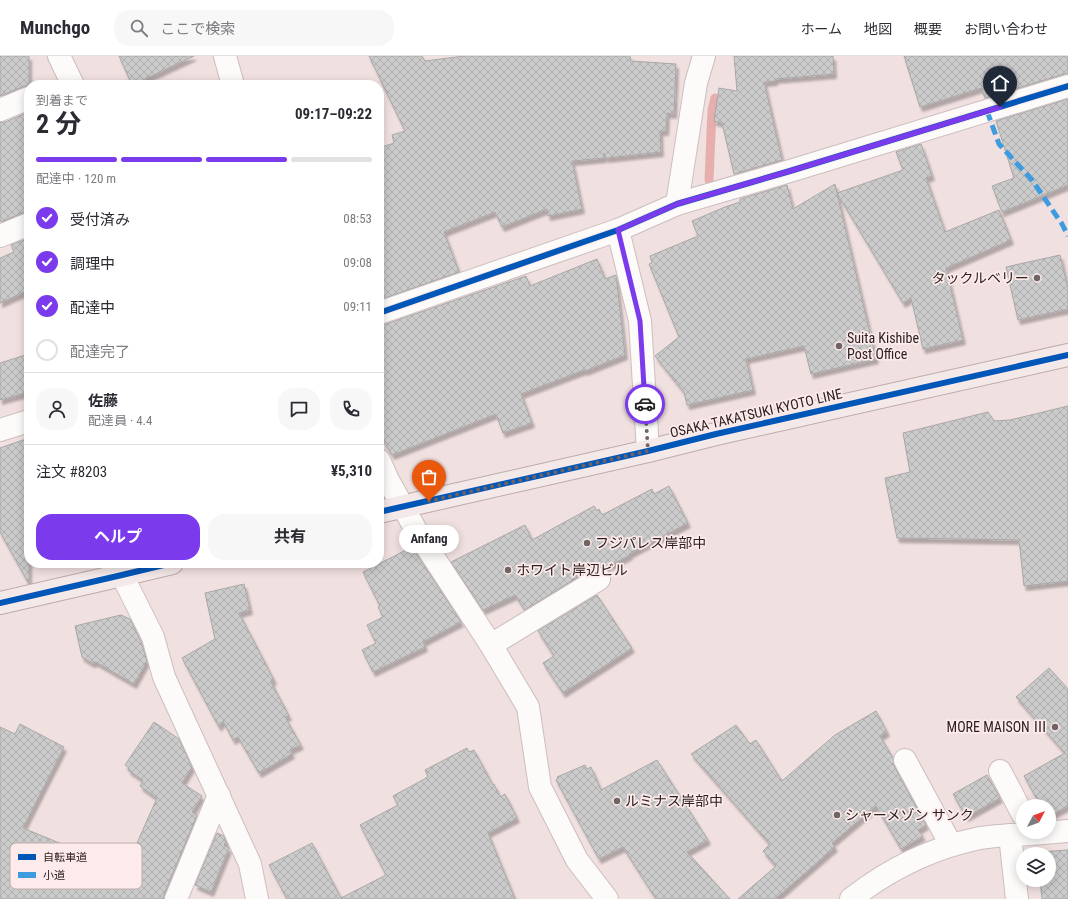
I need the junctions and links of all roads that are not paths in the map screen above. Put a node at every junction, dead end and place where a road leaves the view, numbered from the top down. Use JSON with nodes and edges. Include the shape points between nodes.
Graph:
{"nodes":[{"id":1,"x":59,"y":56,"type":"edge"},
{"id":2,"x":225,"y":56,"type":"edge"},
{"id":3,"x":704,"y":56,"type":"edge"},
{"id":4,"x":67,"y":80,"type":"edge"},
{"id":5,"x":231,"y":80,"type":"edge"},
{"id":6,"x":1068,"y":86,"type":"edge"},
{"id":7,"x":24,"y":100,"type":"edge"},
{"id":8,"x":0,"y":110,"type":"edge"},
{"id":9,"x":677,"y":204,"type":"junction"},
{"id":10,"x":24,"y":226,"type":"edge"},
{"id":11,"x":618,"y":230,"type":"junction"},
{"id":12,"x":0,"y":236,"type":"edge"},
{"id":13,"x":384,"y":311,"type":"edge"},
{"id":14,"x":1068,"y":355,"type":"edge"},
{"id":15,"x":24,"y":423,"type":"edge"},
{"id":16,"x":0,"y":430,"type":"edge"},
{"id":17,"x":648,"y":451,"type":"junction"},
{"id":18,"x":384,"y":470,"type":"edge"},
{"id":19,"x":402,"y":507,"type":"junction"},
{"id":20,"x":384,"y":511,"type":"edge"},
{"id":21,"x":151,"y":568,"type":"edge"},
{"id":22,"x":122,"y":575,"type":"junction"},
{"id":23,"x":599,"y":579,"type":"dead end"},
{"id":24,"x":0,"y":602,"type":"edge"},
{"id":25,"x":491,"y":645,"type":"junction"},
{"id":26,"x":905,"y":760,"type":"dead end"},
{"id":27,"x":1000,"y":771,"type":"dead end"},
{"id":28,"x":220,"y":796,"type":"junction"},
{"id":29,"x":1016,"y":802,"type":"edge"},
{"id":30,"x":1056,"y":829,"type":"edge"},
{"id":31,"x":1068,"y":830,"type":"edge"},
{"id":32,"x":1016,"y":832,"type":"edge"},
{"id":33,"x":1010,"y":834,"type":"junction"},
{"id":34,"x":952,"y":845,"type":"junction"},
{"id":35,"x":176,"y":899,"type":"edge"},
{"id":36,"x":257,"y":899,"type":"edge"},
{"id":37,"x":607,"y":899,"type":"edge"},
{"id":38,"x":850,"y":899,"type":"edge"},
{"id":39,"x":1017,"y":899,"type":"edge"}],
"edges":[{"from":1,"to":4,"type":"street"},
{"from":2,"to":5,"type":"street"},
{"from":3,"to":9,"type":"street","via":[[696,83]]},
{"from":6,"to":9,"type":"street"},
{"from":7,"to":8,"type":"street"},
{"from":9,"to":11,"type":"street"},
{"from":10,"to":12,"type":"street"},
{"from":11,"to":13,"type":"street"},
{"from":11,"to":17,"type":"street","via":[[640,321]]},
{"from":14,"to":17,"type":"main road","name":"OSAKA TAKATSUKI KYOTO LINE"},
{"from":15,"to":16,"type":"street"},
{"from":17,"to":19,"type":"main road","name":"OSAKA TAKATSUKI KYOTO LINE"},
{"from":18,"to":19,"type":"street"},
{"from":19,"to":20,"type":"main road","name":"OSAKA TAKATSUKI KYOTO LINE"},
{"from":19,"to":25,"type":"street"},
{"from":21,"to":22,"type":"main road"},
{"from":22,"to":24,"type":"main road"},
{"from":22,"to":28,"type":"street","via":[[153,637],[164,677]]},
{"from":23,"to":25,"type":"street"},
{"from":25,"to":37,"type":"street","via":[[528,707],[540,787],[577,860]]},
{"from":26,"to":34,"type":"street"},
{"from":27,"to":29,"type":"street"},
{"from":28,"to":35,"type":"street"},
{"from":28,"to":36,"type":"street","via":[[250,864]]},
{"from":30,"to":31,"type":"street"},
{"from":32,"to":33,"type":"street"},
{"from":33,"to":34,"type":"street"},
{"from":33,"to":39,"type":"street"},
{"from":34,"to":38,"type":"street","via":[[895,869]]}]}
